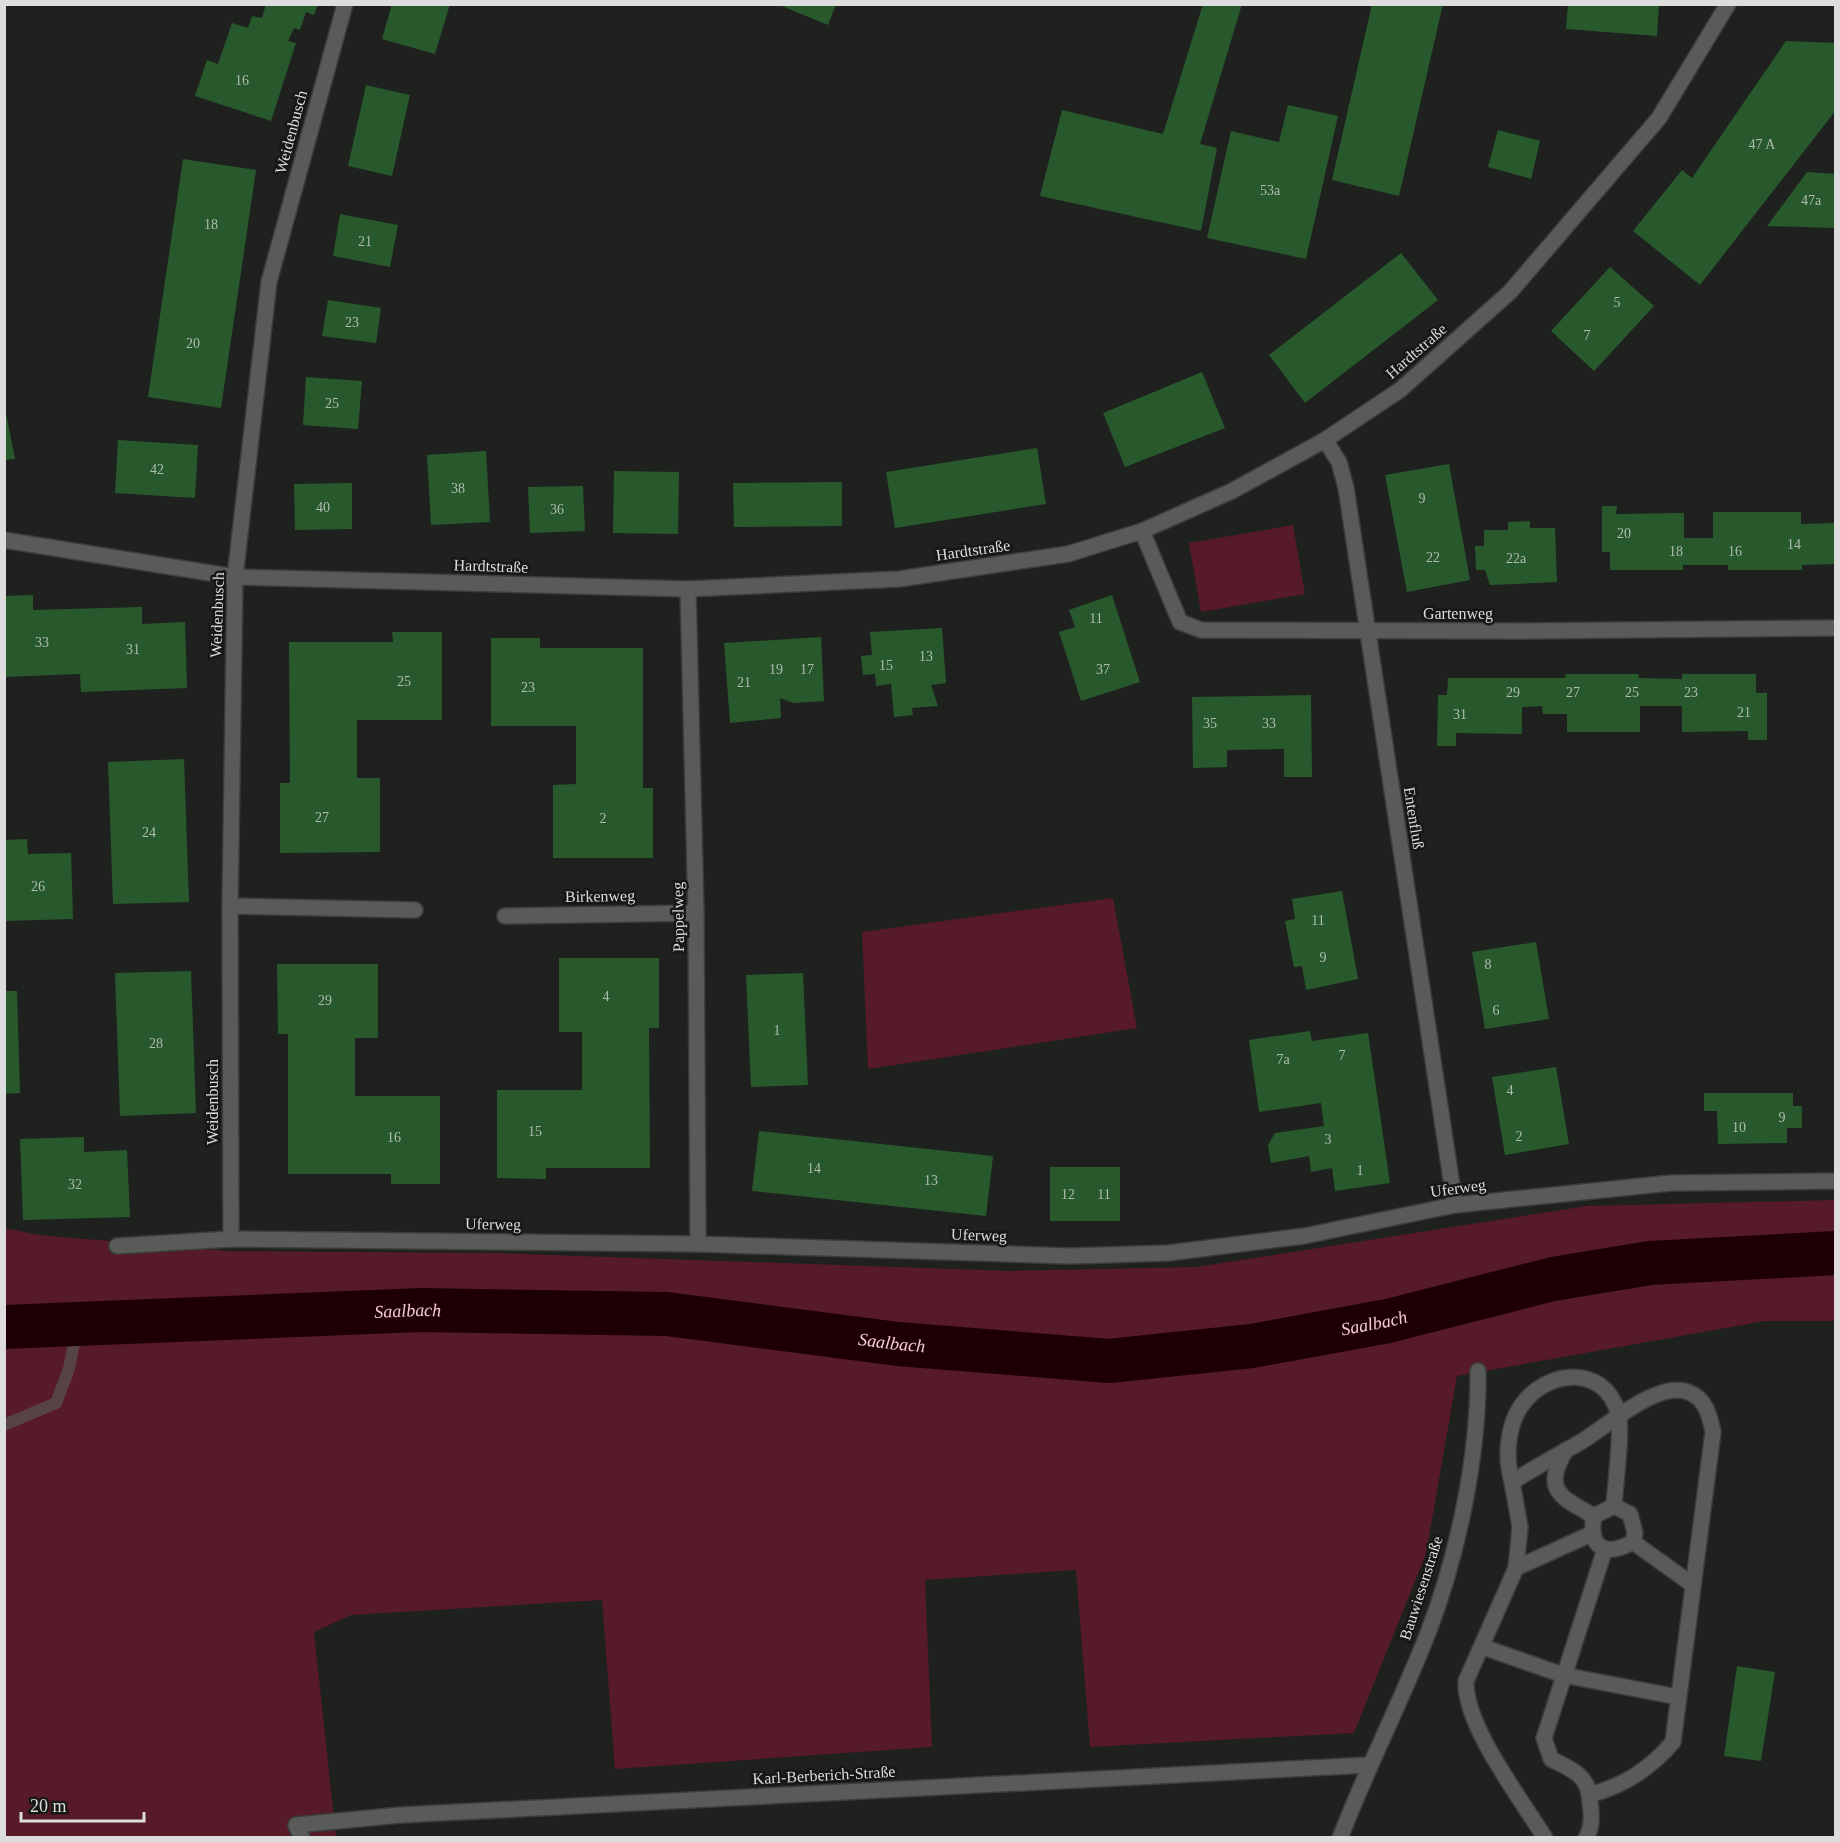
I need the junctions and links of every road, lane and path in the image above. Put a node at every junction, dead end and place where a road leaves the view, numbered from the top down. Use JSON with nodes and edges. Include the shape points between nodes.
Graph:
{"nodes":[{"id":1,"x":345,"y":4,"type":"edge"},
{"id":2,"x":1728,"y":4,"type":"edge"},
{"id":3,"x":1326,"y":440,"type":"junction"},
{"id":4,"x":1142,"y":531,"type":"junction"},
{"id":5,"x":4,"y":540,"type":"edge"},
{"id":6,"x":235,"y":577,"type":"junction"},
{"id":7,"x":688,"y":589,"type":"junction"},
{"id":8,"x":1836,"y":628,"type":"edge"},
{"id":9,"x":1367,"y":630,"type":"junction"},
{"id":10,"x":230,"y":906,"type":"junction"},
{"id":11,"x":415,"y":910,"type":"dead end"},
{"id":12,"x":696,"y":913,"type":"junction"},
{"id":13,"x":505,"y":916,"type":"dead end"},
{"id":14,"x":1836,"y":1181,"type":"edge"},
{"id":15,"x":1455,"y":1205,"type":"junction"},
{"id":16,"x":231,"y":1239,"type":"junction"},
{"id":17,"x":698,"y":1244,"type":"junction"},
{"id":18,"x":117,"y":1246,"type":"dead end"},
{"id":19,"x":1478,"y":1371,"type":"dead end"},
{"id":20,"x":1619,"y":1416,"type":"junction"},
{"id":21,"x":1566,"y":1449,"type":"junction"},
{"id":22,"x":1512,"y":1482,"type":"junction"},
{"id":23,"x":1614,"y":1506,"type":"junction"},
{"id":24,"x":1594,"y":1516,"type":"junction"},
{"id":25,"x":1591,"y":1534,"type":"junction"},
{"id":26,"x":1634,"y":1542,"type":"junction"},
{"id":27,"x":1605,"y":1549,"type":"junction"},
{"id":28,"x":1516,"y":1568,"type":"junction"},
{"id":29,"x":1693,"y":1585,"type":"junction"},
{"id":30,"x":1482,"y":1647,"type":"junction"},
{"id":31,"x":1563,"y":1676,"type":"junction"},
{"id":32,"x":1678,"y":1696,"type":"junction"},
{"id":33,"x":1368,"y":1765,"type":"junction"},
{"id":34,"x":1589,"y":1795,"type":"junction"},
{"id":35,"x":302,"y":1838,"type":"edge"},
{"id":36,"x":1340,"y":1838,"type":"edge"},
{"id":37,"x":1545,"y":1838,"type":"edge"},
{"id":38,"x":1586,"y":1838,"type":"edge"}],
"edges":[{"from":1,"to":6,"type":"street","name":"Weidenbusch","via":[[269,282]]},
{"from":2,"to":3,"type":"street","name":"Hardtstraße","via":[[1659,118],[1510,292],[1400,390]]},
{"from":3,"to":4,"type":"street","name":"Hardtstraße","via":[[1232,491]]},
{"from":3,"to":9,"type":"street","name":"Entenfluß","via":[[1339,462],[1346,488]]},
{"from":4,"to":7,"type":"street","name":"Hardtstraße","via":[[1068,554],[899,579]]},
{"from":4,"to":9,"type":"street","name":"Gartenweg","via":[[1180,622],[1201,630]]},
{"from":5,"to":6,"type":"street","name":"Hardtstraße"},
{"from":6,"to":7,"type":"street","name":"Hardtstraße"},
{"from":6,"to":10,"type":"street","name":"Weidenbusch"},
{"from":7,"to":12,"type":"street","name":"Pappelweg"},
{"from":8,"to":9,"type":"street","name":"Gartenweg"},
{"from":9,"to":15,"type":"street","name":"Entenfluß"},
{"from":10,"to":11,"type":"street"},
{"from":10,"to":16,"type":"street","name":"Weidenbusch"},
{"from":12,"to":13,"type":"street","name":"Birkenweg"},
{"from":12,"to":17,"type":"street","name":"Pappelweg"},
{"from":14,"to":15,"type":"street","name":"Uferweg","via":[[1671,1183]]},
{"from":15,"to":17,"type":"street","name":"Uferweg","via":[[1304,1236],[1168,1253],[1070,1256]]},
{"from":16,"to":17,"type":"street","name":"Uferweg"},
{"from":16,"to":18,"type":"street","name":"Uferweg"},
{"from":19,"to":33,"type":"street","name":"Bauwiesenstraße","via":[[1478,1405],[1464,1512],[1428,1632]]},
{"from":20,"to":21,"type":"street"},
{"from":20,"to":22,"type":"street","via":[[1613,1397],[1600,1384],[1581,1376],[1557,1380],[1538,1389],[1521,1406],[1514,1424],[1507,1465]]},
{"from":20,"to":23,"type":"street"},
{"from":20,"to":29,"type":"street","via":[[1670,1390],[1688,1392],[1702,1402],[1710,1417],[1713,1432]]},
{"from":21,"to":22,"type":"street"},
{"from":21,"to":24,"type":"street","via":[[1553,1480],[1557,1492]]},
{"from":22,"to":28,"type":"street","via":[[1520,1527]]},
{"from":23,"to":24,"type":"street"},
{"from":23,"to":26,"type":"street","via":[[1630,1514]]},
{"from":24,"to":25,"type":"street"},
{"from":25,"to":27,"type":"street"},
{"from":25,"to":28,"type":"street"},
{"from":26,"to":27,"type":"street","via":[[1621,1549]]},
{"from":26,"to":29,"type":"street"},
{"from":27,"to":31,"type":"street"},
{"from":28,"to":30,"type":"street"},
{"from":29,"to":32,"type":"street"},
{"from":30,"to":31,"type":"street"},
{"from":30,"to":37,"type":"street","via":[[1466,1681],[1468,1706],[1491,1752]]},
{"from":31,"to":32,"type":"street"},
{"from":31,"to":34,"type":"street","via":[[1544,1738],[1551,1759],[1588,1783]]},
{"from":32,"to":34,"type":"street","via":[[1673,1742],[1658,1761],[1609,1790]]},
{"from":33,"to":35,"type":"street","name":"Karl-Berberich-Straße","via":[[401,1815],[296,1826]]},
{"from":33,"to":36,"type":"street","name":"Bauwiesenstraße"},
{"from":34,"to":38,"type":"street","via":[[1590,1832]]}]}
